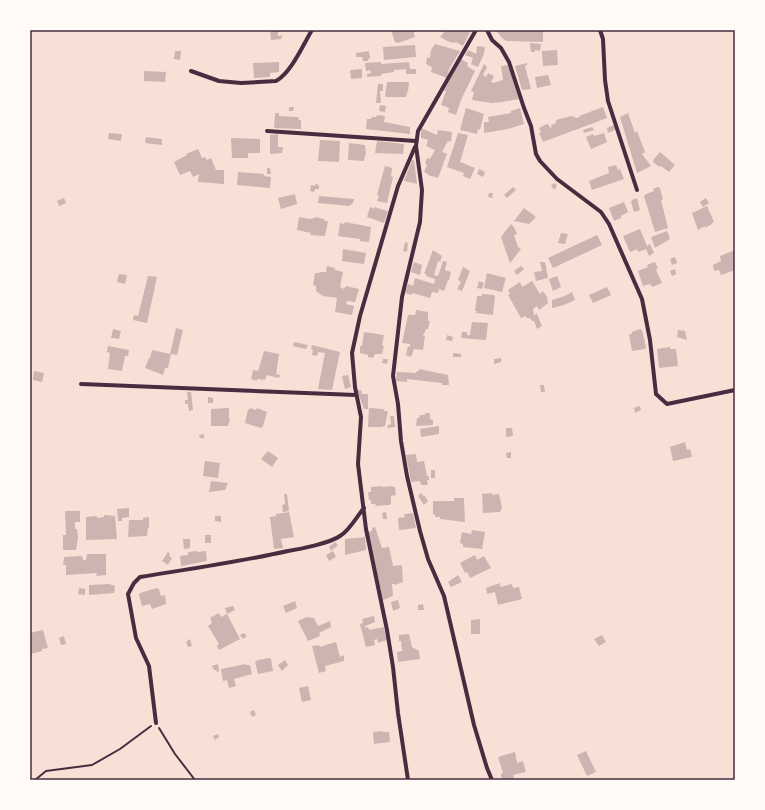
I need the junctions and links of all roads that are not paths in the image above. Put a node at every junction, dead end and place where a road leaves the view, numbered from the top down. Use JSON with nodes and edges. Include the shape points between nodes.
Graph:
{"nodes":[{"id":1,"x":312,"y":30,"type":"edge"},
{"id":2,"x":476,"y":30,"type":"edge"},
{"id":3,"x":488,"y":30,"type":"edge"},
{"id":4,"x":600,"y":30,"type":"edge"},
{"id":5,"x":191,"y":71,"type":"dead end"},
{"id":6,"x":267,"y":132,"type":"dead end"},
{"id":7,"x":416,"y":144,"type":"junction"},
{"id":8,"x":637,"y":190,"type":"dead end"},
{"id":9,"x":80,"y":384,"type":"dead end"},
{"id":10,"x":735,"y":390,"type":"edge"},
{"id":11,"x":356,"y":394,"type":"junction"},
{"id":12,"x":364,"y":508,"type":"junction"},
{"id":13,"x":156,"y":723,"type":"road end"},
{"id":14,"x":408,"y":780,"type":"edge"},
{"id":15,"x":492,"y":780,"type":"edge"}],
"edges":[{"from":1,"to":5,"type":"street","via":[[288,70],[276,81],[219,81]]},
{"from":2,"to":7,"type":"street","via":[[418,131]]},
{"from":3,"to":10,"type":"street","via":[[492,40],[501,48],[509,62],[540,161],[557,179],[601,212],[609,224],[642,299],[656,394],[667,404]]},
{"from":4,"to":8,"type":"street","via":[[608,101]]},
{"from":6,"to":7,"type":"street"},
{"from":7,"to":11,"type":"street","via":[[398,186],[360,316],[352,353]]},
{"from":7,"to":15,"type":"street","via":[[422,190],[420,222],[402,297],[393,376],[407,476],[420,530],[428,559],[444,596],[474,725]]},
{"from":9,"to":11,"type":"street"},
{"from":11,"to":12,"type":"street","via":[[361,417],[358,464]]},
{"from":12,"to":13,"type":"street","via":[[346,531],[326,541],[260,557],[140,577],[134,583],[128,594],[136,638],[149,666]]},
{"from":12,"to":14,"type":"street","via":[[393,667]]}]}
